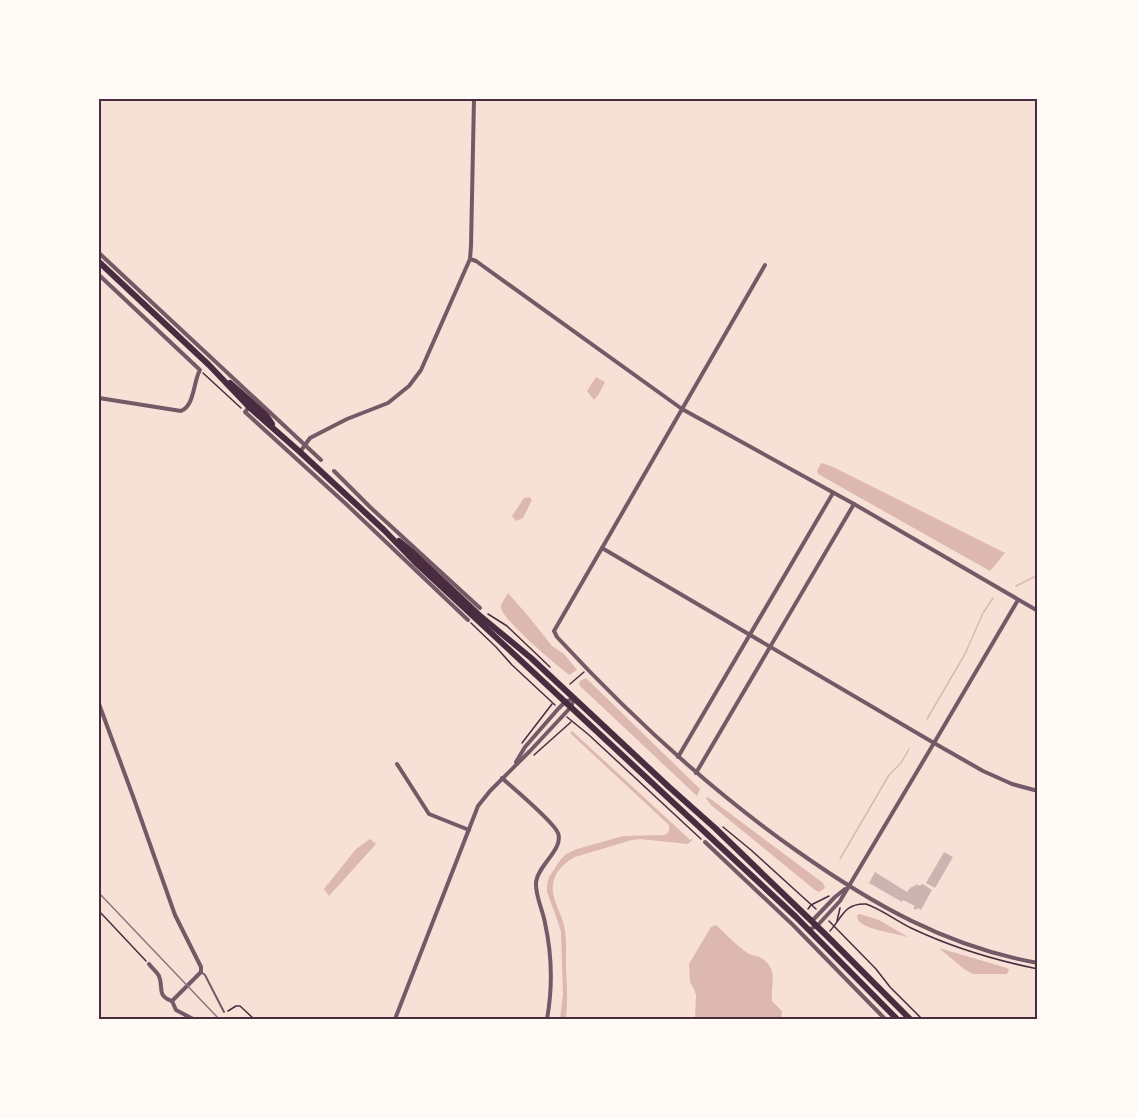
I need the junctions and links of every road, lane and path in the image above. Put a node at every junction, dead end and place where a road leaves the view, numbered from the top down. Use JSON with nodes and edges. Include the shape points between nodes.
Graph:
{"nodes":[{"id":1,"x":474,"y":99,"type":"edge"},
{"id":2,"x":99,"y":253,"type":"edge"},
{"id":3,"x":470,"y":259,"type":"junction"},
{"id":4,"x":99,"y":262,"type":"edge"},
{"id":5,"x":765,"y":265,"type":"dead end"},
{"id":6,"x":99,"y":275,"type":"edge"},
{"id":7,"x":200,"y":370,"type":"junction"},
{"id":8,"x":99,"y":398,"type":"edge"},
{"id":9,"x":249,"y":407,"type":"junction"},
{"id":10,"x":682,"y":409,"type":"junction"},
{"id":11,"x":304,"y":445,"type":"junction"},
{"id":12,"x":300,"y":452,"type":"junction"},
{"id":13,"x":321,"y":459,"type":"dead end"},
{"id":14,"x":334,"y":471,"type":"dead end"},
{"id":15,"x":833,"y":493,"type":"junction"},
{"id":16,"x":854,"y":504,"type":"junction"},
{"id":17,"x":386,"y":527,"type":"junction"},
{"id":18,"x":602,"y":548,"type":"junction"},
{"id":19,"x":415,"y":562,"type":"junction"},
{"id":20,"x":1018,"y":600,"type":"junction"},
{"id":21,"x":1038,"y":611,"type":"edge"},
{"id":22,"x":478,"y":614,"type":"junction"},
{"id":23,"x":468,"y":620,"type":"joint"},
{"id":24,"x":750,"y":635,"type":"junction"},
{"id":25,"x":770,"y":647,"type":"junction"},
{"id":26,"x":586,"y":669,"type":"junction"},
{"id":27,"x":553,"y":670,"type":"dead end"},
{"id":28,"x":569,"y":684,"type":"dead end"},
{"id":29,"x":574,"y":698,"type":"junction"},
{"id":30,"x":99,"y":704,"type":"edge"},
{"id":31,"x":568,"y":704,"type":"junction"},
{"id":32,"x":558,"y":709,"type":"junction"},
{"id":33,"x":564,"y":714,"type":"junction"},
{"id":34,"x":572,"y":721,"type":"junction"},
{"id":35,"x":934,"y":742,"type":"junction"},
{"id":36,"x":532,"y":757,"type":"dead end"},
{"id":37,"x":678,"y":757,"type":"junction"},
{"id":38,"x":397,"y":764,"type":"dead end"},
{"id":39,"x":513,"y":768,"type":"junction"},
{"id":40,"x":696,"y":773,"type":"junction"},
{"id":41,"x":502,"y":778,"type":"junction"},
{"id":42,"x":1038,"y":792,"type":"edge"},
{"id":43,"x":720,"y":825,"type":"dead end"},
{"id":44,"x":469,"y":830,"type":"junction"},
{"id":45,"x":705,"y":842,"type":"joint"},
{"id":46,"x":848,"y":886,"type":"junction"},
{"id":47,"x":830,"y":896,"type":"dead end"},
{"id":48,"x":811,"y":905,"type":"junction"},
{"id":49,"x":99,"y":911,"type":"edge"},
{"id":50,"x":804,"y":913,"type":"junction"},
{"id":51,"x":820,"y":913,"type":"junction"},
{"id":52,"x":825,"y":918,"type":"junction"},
{"id":53,"x":815,"y":923,"type":"junction"},
{"id":54,"x":808,"y":930,"type":"junction"},
{"id":55,"x":1038,"y":963,"type":"edge"},
{"id":56,"x":149,"y":964,"type":"joint"},
{"id":57,"x":201,"y":972,"type":"junction"},
{"id":58,"x":172,"y":1001,"type":"junction"},
{"id":59,"x":224,"y":1012,"type":"joint"},
{"id":60,"x":193,"y":1019,"type":"edge"},
{"id":61,"x":254,"y":1019,"type":"edge"},
{"id":62,"x":395,"y":1019,"type":"edge"},
{"id":63,"x":547,"y":1019,"type":"edge"},
{"id":64,"x":885,"y":1019,"type":"edge"},
{"id":65,"x":897,"y":1019,"type":"edge"},
{"id":66,"x":910,"y":1019,"type":"edge"},
{"id":67,"x":922,"y":1019,"type":"edge"}],
"edges":[{"from":1,"to":3,"type":"street"},
{"from":2,"to":11,"type":"street"},
{"from":3,"to":10,"type":"street"},
{"from":3,"to":11,"type":"street","via":[[421,369],[409,386],[388,403],[347,419]]},
{"from":4,"to":9,"type":"main road"},
{"from":5,"to":10,"type":"street"},
{"from":6,"to":7,"type":"street"},
{"from":7,"to":8,"type":"street","via":[[189,406],[181,411]]},
{"from":7,"to":9,"type":"path"},
{"from":9,"to":12,"type":"main road","via":[[266,415]]},
{"from":9,"to":19,"type":"street","via":[[345,503]]},
{"from":10,"to":15,"type":"street"},
{"from":10,"to":18,"type":"street"},
{"from":11,"to":12,"type":"street"},
{"from":11,"to":13,"type":"street"},
{"from":12,"to":17,"type":"main road"},
{"from":14,"to":17,"type":"street"},
{"from":15,"to":16,"type":"street"},
{"from":15,"to":24,"type":"street"},
{"from":16,"to":20,"type":"street"},
{"from":16,"to":25,"type":"street"},
{"from":17,"to":19,"type":"main road"},
{"from":17,"to":22,"type":"street"},
{"from":18,"to":24,"type":"street"},
{"from":18,"to":26,"type":"street","via":[[554,631]]},
{"from":19,"to":22,"type":"main road"},
{"from":19,"to":23,"type":"street"},
{"from":20,"to":21,"type":"street"},
{"from":20,"to":35,"type":"street"},
{"from":22,"to":27,"type":"path","via":[[507,626]]},
{"from":22,"to":29,"type":"main road"},
{"from":22,"to":31,"type":"main road"},
{"from":23,"to":32,"type":"path"},
{"from":24,"to":25,"type":"street"},
{"from":24,"to":37,"type":"street"},
{"from":25,"to":35,"type":"street"},
{"from":25,"to":40,"type":"street"},
{"from":26,"to":28,"type":"path"},
{"from":26,"to":37,"type":"street"},
{"from":29,"to":31,"type":"street"},
{"from":29,"to":50,"type":"main road"},
{"from":30,"to":57,"type":"street","via":[[175,915]]},
{"from":31,"to":32,"type":"street"},
{"from":31,"to":33,"type":"street"},
{"from":31,"to":54,"type":"main road"},
{"from":32,"to":39,"type":"street","via":[[525,747]]},
{"from":33,"to":34,"type":"path"},
{"from":33,"to":39,"type":"street"},
{"from":34,"to":36,"type":"path"},
{"from":34,"to":45,"type":"path"},
{"from":35,"to":42,"type":"street","via":[[983,771]]},
{"from":35,"to":46,"type":"street"},
{"from":37,"to":40,"type":"street"},
{"from":38,"to":44,"type":"street","via":[[429,814]]},
{"from":39,"to":41,"type":"street"},
{"from":40,"to":46,"type":"street","via":[[774,835]]},
{"from":41,"to":44,"type":"street","via":[[478,806]]},
{"from":41,"to":63,"type":"street","via":[[550,823],[559,838],[537,881],[552,980]]},
{"from":43,"to":48,"type":"path"},
{"from":44,"to":62,"type":"street"},
{"from":45,"to":64,"type":"street"},
{"from":46,"to":51,"type":"street"},
{"from":46,"to":52,"type":"street"},
{"from":46,"to":55,"type":"street","via":[[953,940]]},
{"from":47,"to":48,"type":"path"},
{"from":48,"to":50,"type":"path"},
{"from":48,"to":51,"type":"path"},
{"from":49,"to":56,"type":"path"},
{"from":50,"to":53,"type":"main road"},
{"from":51,"to":53,"type":"street"},
{"from":52,"to":53,"type":"street"},
{"from":52,"to":67,"type":"path"},
{"from":53,"to":54,"type":"street"},
{"from":53,"to":66,"type":"main road"},
{"from":54,"to":65,"type":"main road"},
{"from":56,"to":58,"type":"street","via":[[159,975],[161,993]]},
{"from":57,"to":58,"type":"street"},
{"from":57,"to":59,"type":"lane"},
{"from":58,"to":60,"type":"street","via":[[176,1010]]},
{"from":59,"to":61,"type":"path","via":[[240,1006]]}]}
